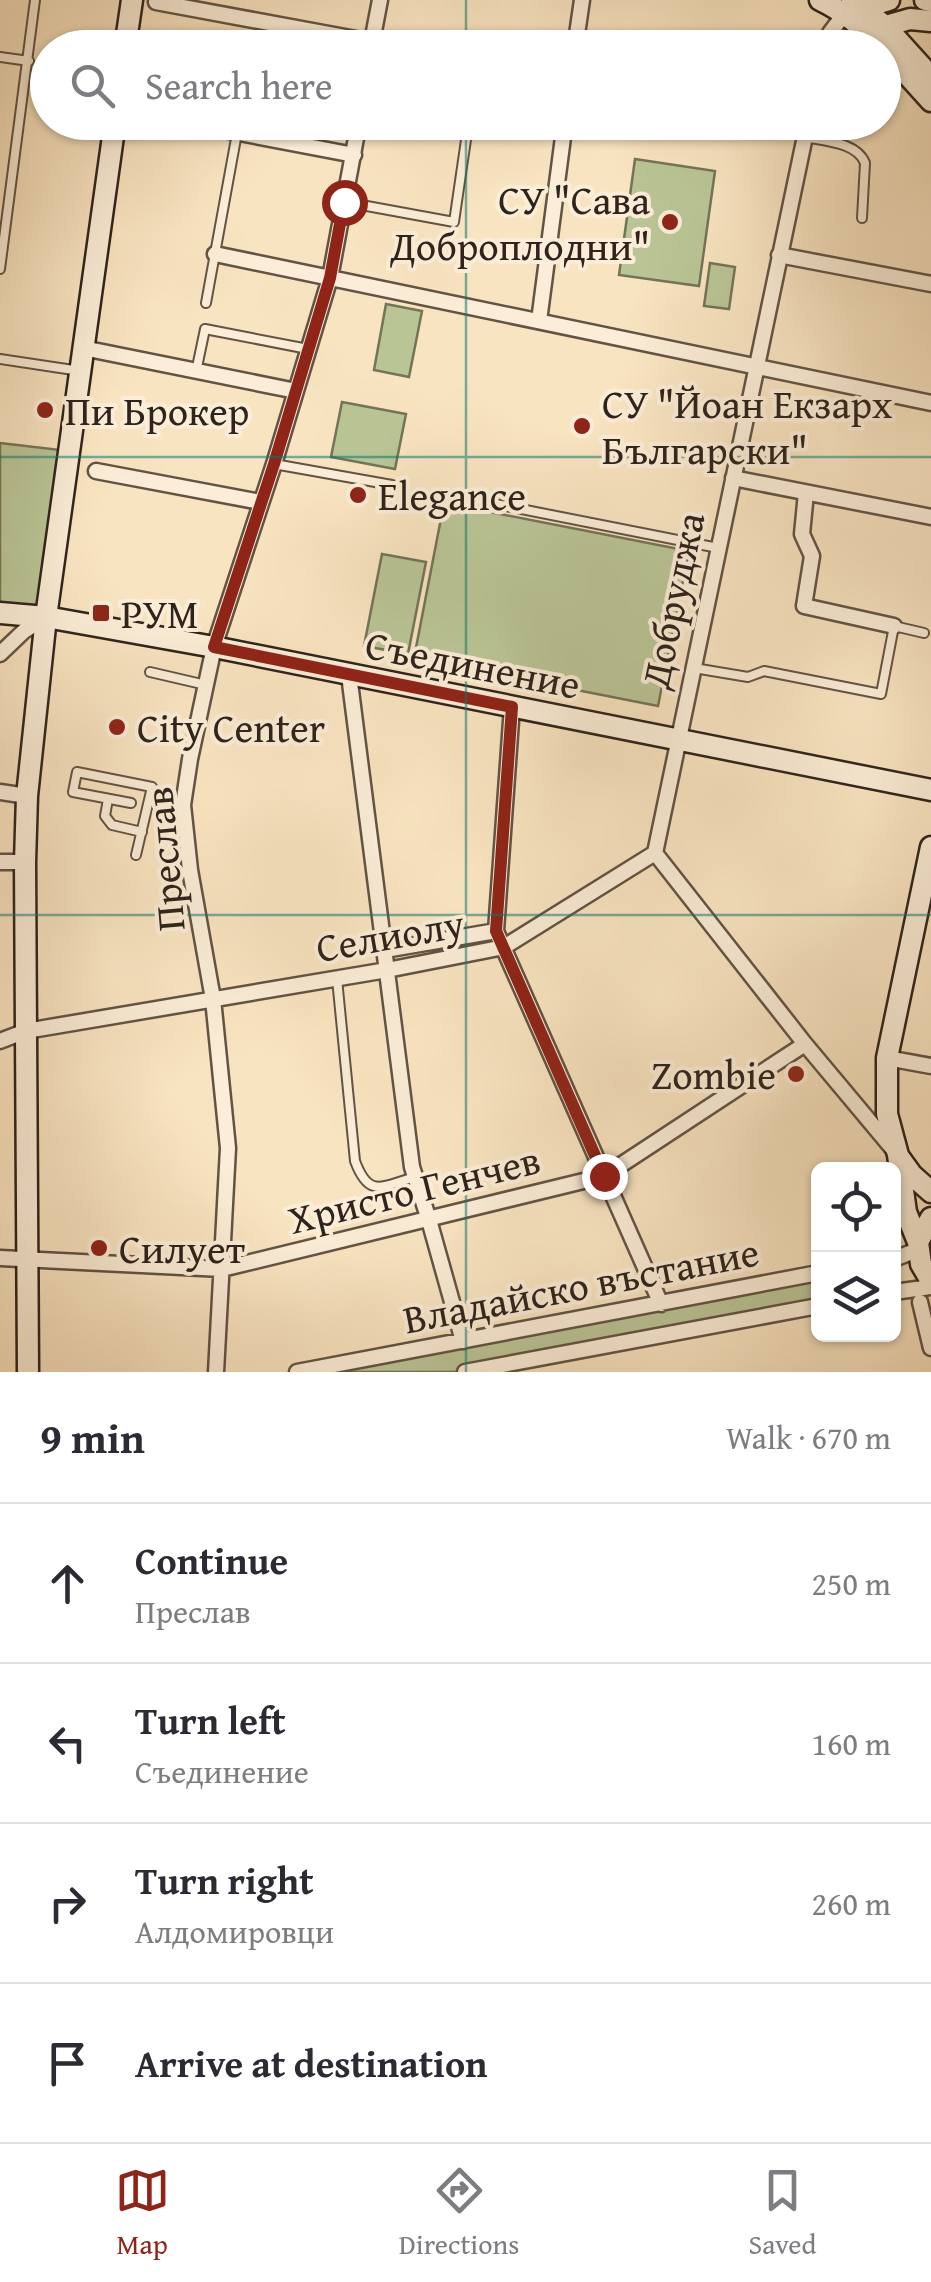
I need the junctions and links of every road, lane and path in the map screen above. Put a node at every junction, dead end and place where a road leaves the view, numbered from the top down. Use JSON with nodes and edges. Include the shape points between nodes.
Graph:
{"nodes":[{"id":1,"x":36,"y":0,"type":"edge"},
{"id":2,"x":132,"y":0,"type":"edge"},
{"id":3,"x":380,"y":0,"type":"edge"},
{"id":4,"x":582,"y":0,"type":"edge"},
{"id":5,"x":820,"y":0,"type":"edge"},
{"id":6,"x":889,"y":0,"type":"edge"},
{"id":7,"x":156,"y":2,"type":"edge"},
{"id":8,"x":215,"y":6,"type":"edge"},
{"id":9,"x":854,"y":7,"type":"edge"},
{"id":10,"x":931,"y":21,"type":"edge"},
{"id":11,"x":33,"y":30,"type":"edge"},
{"id":12,"x":128,"y":30,"type":"edge"},
{"id":13,"x":311,"y":30,"type":"edge"},
{"id":14,"x":374,"y":30,"type":"edge"},
{"id":15,"x":578,"y":30,"type":"edge"},
{"id":16,"x":833,"y":30,"type":"edge"},
{"id":17,"x":872,"y":30,"type":"edge"},
{"id":18,"x":893,"y":30,"type":"edge"},
{"id":19,"x":30,"y":52,"type":"edge"},
{"id":20,"x":901,"y":56,"type":"edge"},
{"id":21,"x":0,"y":57,"type":"edge"},
{"id":22,"x":29,"y":61,"type":"junction"},
{"id":23,"x":901,"y":65,"type":"edge"},
{"id":24,"x":931,"y":78,"type":"edge"},
{"id":25,"x":931,"y":101,"type":"edge"},
{"id":26,"x":112,"y":140,"type":"edge"},
{"id":27,"x":236,"y":140,"type":"edge"},
{"id":28,"x":274,"y":140,"type":"edge"},
{"id":29,"x":356,"y":140,"type":"edge"},
{"id":30,"x":465,"y":140,"type":"edge"},
{"id":31,"x":563,"y":140,"type":"edge"},
{"id":32,"x":804,"y":140,"type":"edge"},
{"id":33,"x":831,"y":140,"type":"edge"},
{"id":34,"x":354,"y":155,"type":"junction"},
{"id":35,"x":344,"y":202,"type":"junction"},
{"id":36,"x":862,"y":218,"type":"dead end"},
{"id":37,"x":216,"y":254,"type":"junction"},
{"id":38,"x":779,"y":256,"type":"junction"},
{"id":39,"x":0,"y":269,"type":"edge"},
{"id":40,"x":330,"y":278,"type":"junction"},
{"id":41,"x":931,"y":284,"type":"edge"},
{"id":42,"x":206,"y":303,"type":"dead end"},
{"id":43,"x":538,"y":320,"type":"junction"},
{"id":44,"x":83,"y":348,"type":"junction"},
{"id":45,"x":308,"y":349,"type":"junction"},
{"id":46,"x":0,"y":359,"type":"edge"},
{"id":47,"x":758,"y":365,"type":"junction"},
{"id":48,"x":80,"y":371,"type":"junction"},
{"id":49,"x":196,"y":372,"type":"junction"},
{"id":50,"x":296,"y":391,"type":"junction"},
{"id":51,"x":931,"y":403,"type":"edge"},
{"id":52,"x":274,"y":464,"type":"junction"},
{"id":53,"x":96,"y":471,"type":"dead end"},
{"id":54,"x":733,"y":478,"type":"junction"},
{"id":55,"x":392,"y":485,"type":"dead end"},
{"id":56,"x":806,"y":493,"type":"junction"},
{"id":57,"x":444,"y":494,"type":"dead end"},
{"id":58,"x":260,"y":502,"type":"junction"},
{"id":59,"x":931,"y":518,"type":"edge"},
{"id":60,"x":718,"y":548,"type":"junction"},
{"id":61,"x":0,"y":614,"type":"edge"},
{"id":62,"x":46,"y":617,"type":"junction"},
{"id":63,"x":894,"y":626,"type":"junction"},
{"id":64,"x":924,"y":632,"type":"dead end"},
{"id":65,"x":214,"y":647,"type":"junction"},
{"id":66,"x":0,"y":654,"type":"edge"},
{"id":67,"x":694,"y":668,"type":"junction"},
{"id":68,"x":150,"y":672,"type":"dead end"},
{"id":69,"x":349,"y":675,"type":"junction"},
{"id":70,"x":206,"y":685,"type":"junction"},
{"id":71,"x":512,"y":707,"type":"junction"},
{"id":72,"x":678,"y":740,"type":"junction"},
{"id":73,"x":931,"y":790,"type":"edge"},
{"id":74,"x":0,"y":792,"type":"edge"},
{"id":75,"x":28,"y":796,"type":"junction"},
{"id":76,"x":108,"y":799,"type":"junction"},
{"id":77,"x":131,"y":803,"type":"dead end"},
{"id":78,"x":166,"y":808,"type":"dead end"},
{"id":79,"x":184,"y":810,"type":"junction"},
{"id":80,"x":142,"y":832,"type":"junction"},
{"id":81,"x":931,"y":847,"type":"edge"},
{"id":82,"x":655,"y":853,"type":"junction"},
{"id":83,"x":136,"y":855,"type":"dead end"},
{"id":84,"x":0,"y":862,"type":"edge"},
{"id":85,"x":26,"y":862,"type":"junction"},
{"id":86,"x":496,"y":931,"type":"junction"},
{"id":87,"x":504,"y":947,"type":"junction"},
{"id":88,"x":384,"y":950,"type":"junction"},
{"id":89,"x":387,"y":970,"type":"junction"},
{"id":90,"x":337,"y":978,"type":"junction"},
{"id":91,"x":213,"y":999,"type":"junction"},
{"id":92,"x":26,"y":1031,"type":"junction"},
{"id":93,"x":0,"y":1041,"type":"edge"},
{"id":94,"x":805,"y":1044,"type":"junction"},
{"id":95,"x":887,"y":1058,"type":"junction"},
{"id":96,"x":931,"y":1066,"type":"edge"},
{"id":97,"x":898,"y":1155,"type":"junction"},
{"id":98,"x":604,"y":1176,"type":"junction"},
{"id":99,"x":415,"y":1177,"type":"junction"},
{"id":100,"x":931,"y":1192,"type":"edge"},
{"id":101,"x":931,"y":1218,"type":"edge"},
{"id":102,"x":430,"y":1220,"type":"junction"},
{"id":103,"x":917,"y":1246,"type":"junction"},
{"id":104,"x":901,"y":1255,"type":"edge"},
{"id":105,"x":0,"y":1258,"type":"edge"},
{"id":106,"x":26,"y":1259,"type":"junction"},
{"id":107,"x":222,"y":1268,"type":"junction"},
{"id":108,"x":811,"y":1275,"type":"edge"},
{"id":109,"x":931,"y":1284,"type":"edge"},
{"id":110,"x":901,"y":1290,"type":"edge"},
{"id":111,"x":920,"y":1302,"type":"dead end"},
{"id":112,"x":660,"y":1304,"type":"junction"},
{"id":113,"x":811,"y":1307,"type":"edge"},
{"id":114,"x":28,"y":1340,"type":"junction"},
{"id":115,"x":463,"y":1341,"type":"junction"},
{"id":116,"x":931,"y":1348,"type":"edge"},
{"id":117,"x":475,"y":1371,"type":"edge"},
{"id":118,"x":28,"y":1372,"type":"edge"},
{"id":119,"x":46,"y":1372,"type":"edge"},
{"id":120,"x":216,"y":1372,"type":"edge"},
{"id":121,"x":296,"y":1372,"type":"edge"}],
"edges":[{"from":1,"to":11,"type":"lane"},
{"from":2,"to":12,"type":"main road"},
{"from":3,"to":14,"type":"street"},
{"from":4,"to":15,"type":"street"},
{"from":5,"to":9,"type":"main road"},
{"from":6,"to":9,"type":"main road"},
{"from":7,"to":8,"type":"street"},
{"from":8,"to":13,"type":"street"},
{"from":9,"to":16,"type":"street"},
{"from":9,"to":17,"type":"main road"},
{"from":10,"to":18,"type":"main road","via":[[910,19]]},
{"from":19,"to":22,"type":"lane"},
{"from":20,"to":24,"type":"main road"},
{"from":21,"to":22,"type":"lane"},
{"from":22,"to":39,"type":"lane"},
{"from":23,"to":25,"type":"main road"},
{"from":26,"to":44,"type":"main road"},
{"from":27,"to":37,"type":"lane"},
{"from":28,"to":34,"type":"street"},
{"from":29,"to":34,"type":"street","name":"Преслав"},
{"from":30,"to":35,"type":"lane","via":[[454,222]]},
{"from":31,"to":43,"type":"street"},
{"from":32,"to":38,"type":"street","name":"Добруджа"},
{"from":33,"to":36,"type":"lane","via":[[862,154]]},
{"from":34,"to":35,"type":"street","name":"Преслав"},
{"from":35,"to":40,"type":"street","name":"Преслав"},
{"from":37,"to":40,"type":"street"},
{"from":37,"to":42,"type":"lane"},
{"from":38,"to":41,"type":"street"},
{"from":38,"to":47,"type":"street","name":"Добруджа"},
{"from":40,"to":43,"type":"street"},
{"from":40,"to":45,"type":"street","name":"Преслав"},
{"from":43,"to":47,"type":"street"},
{"from":44,"to":48,"type":"main road"},
{"from":44,"to":49,"type":"street"},
{"from":45,"to":49,"type":"lane","via":[[205,329]]},
{"from":45,"to":50,"type":"street","name":"Преслав"},
{"from":46,"to":48,"type":"lane"},
{"from":47,"to":51,"type":"street"},
{"from":47,"to":54,"type":"street","name":"Добруджа"},
{"from":48,"to":62,"type":"main road"},
{"from":49,"to":50,"type":"street"},
{"from":50,"to":52,"type":"street","name":"Преслав"},
{"from":52,"to":55,"type":"lane"},
{"from":52,"to":58,"type":"street","name":"Преслав"},
{"from":53,"to":58,"type":"street"},
{"from":54,"to":56,"type":"street"},
{"from":54,"to":60,"type":"street","name":"Добруджа"},
{"from":56,"to":59,"type":"street"},
{"from":56,"to":63,"type":"street","via":[[802,534],[812,556],[804,606]]},
{"from":57,"to":60,"type":"lane"},
{"from":58,"to":65,"type":"street","name":"Преслав"},
{"from":60,"to":67,"type":"street","name":"Добруджа"},
{"from":61,"to":62,"type":"main road","name":"Съединение"},
{"from":62,"to":65,"type":"main road","name":"Съединение"},
{"from":62,"to":66,"type":"street"},
{"from":62,"to":75,"type":"main road"},
{"from":63,"to":64,"type":"lane"},
{"from":63,"to":67,"type":"lane","via":[[882,694],[764,671],[748,678]]},
{"from":65,"to":69,"type":"main road","name":"Съединение"},
{"from":65,"to":70,"type":"street","name":"Преслав"},
{"from":67,"to":72,"type":"street","name":"Добруджа"},
{"from":68,"to":70,"type":"lane"},
{"from":69,"to":71,"type":"main road","name":"Съединение"},
{"from":69,"to":88,"type":"street"},
{"from":70,"to":79,"type":"street","name":"Преслав"},
{"from":71,"to":72,"type":"main road","name":"Съединение"},
{"from":71,"to":86,"type":"street"},
{"from":72,"to":73,"type":"main road","name":"Съединение"},
{"from":72,"to":82,"type":"street"},
{"from":74,"to":75,"type":"street"},
{"from":75,"to":85,"type":"main road"},
{"from":76,"to":77,"type":"lane"},
{"from":76,"to":80,"type":"lane","via":[[104,816],[112,825]]},
{"from":76,"to":80,"type":"lane","via":[[73,792],[77,772],[152,787]]},
{"from":78,"to":79,"type":"lane"},
{"from":79,"to":91,"type":"street","name":"Преслав"},
{"from":80,"to":83,"type":"lane"},
{"from":81,"to":95,"type":"main road"},
{"from":82,"to":87,"type":"street","name":"Селиолу"},
{"from":82,"to":94,"type":"street"},
{"from":84,"to":85,"type":"street"},
{"from":85,"to":92,"type":"main road"},
{"from":86,"to":87,"type":"street"},
{"from":86,"to":88,"type":"street"},
{"from":87,"to":89,"type":"street","name":"Селиолу"},
{"from":87,"to":98,"type":"street"},
{"from":88,"to":89,"type":"street"},
{"from":89,"to":90,"type":"street","name":"Селиолу"},
{"from":89,"to":99,"type":"street"},
{"from":90,"to":91,"type":"street","name":"Селиолу"},
{"from":90,"to":99,"type":"lane","via":[[362,1180],[381,1186]]},
{"from":91,"to":92,"type":"street","name":"Селиолу"},
{"from":91,"to":107,"type":"street","name":"Преслав","via":[[228,1148]]},
{"from":92,"to":93,"type":"street","name":"Селиолу"},
{"from":92,"to":106,"type":"main road"},
{"from":94,"to":97,"type":"street"},
{"from":94,"to":98,"type":"street","name":"Христо Генчев"},
{"from":95,"to":96,"type":"street"},
{"from":95,"to":97,"type":"main road","via":[[887,1114]]},
{"from":97,"to":100,"type":"main road"},
{"from":97,"to":103,"type":"main road"},
{"from":98,"to":102,"type":"street","name":"Христо Генчев"},
{"from":98,"to":112,"type":"street"},
{"from":99,"to":102,"type":"street"},
{"from":101,"to":103,"type":"main road"},
{"from":102,"to":107,"type":"street","name":"Христо Генчев"},
{"from":102,"to":115,"type":"street"},
{"from":103,"to":104,"type":"street"},
{"from":103,"to":109,"type":"main road"},
{"from":105,"to":106,"type":"street","name":"Христо Генчев"},
{"from":106,"to":107,"type":"street","name":"Христо Генчев"},
{"from":106,"to":114,"type":"main road"},
{"from":107,"to":120,"type":"street","name":"Преслав"},
{"from":108,"to":112,"type":"street","name":"Владайско въстание"},
{"from":109,"to":110,"type":"street"},
{"from":111,"to":116,"type":"street"},
{"from":112,"to":115,"type":"street","name":"Владайско въстание"},
{"from":113,"to":117,"type":"street","name":"Владайско въстание"},
{"from":114,"to":118,"type":"main road"},
{"from":114,"to":119,"type":"main road"},
{"from":115,"to":121,"type":"street","name":"Владайско въстание"}]}
